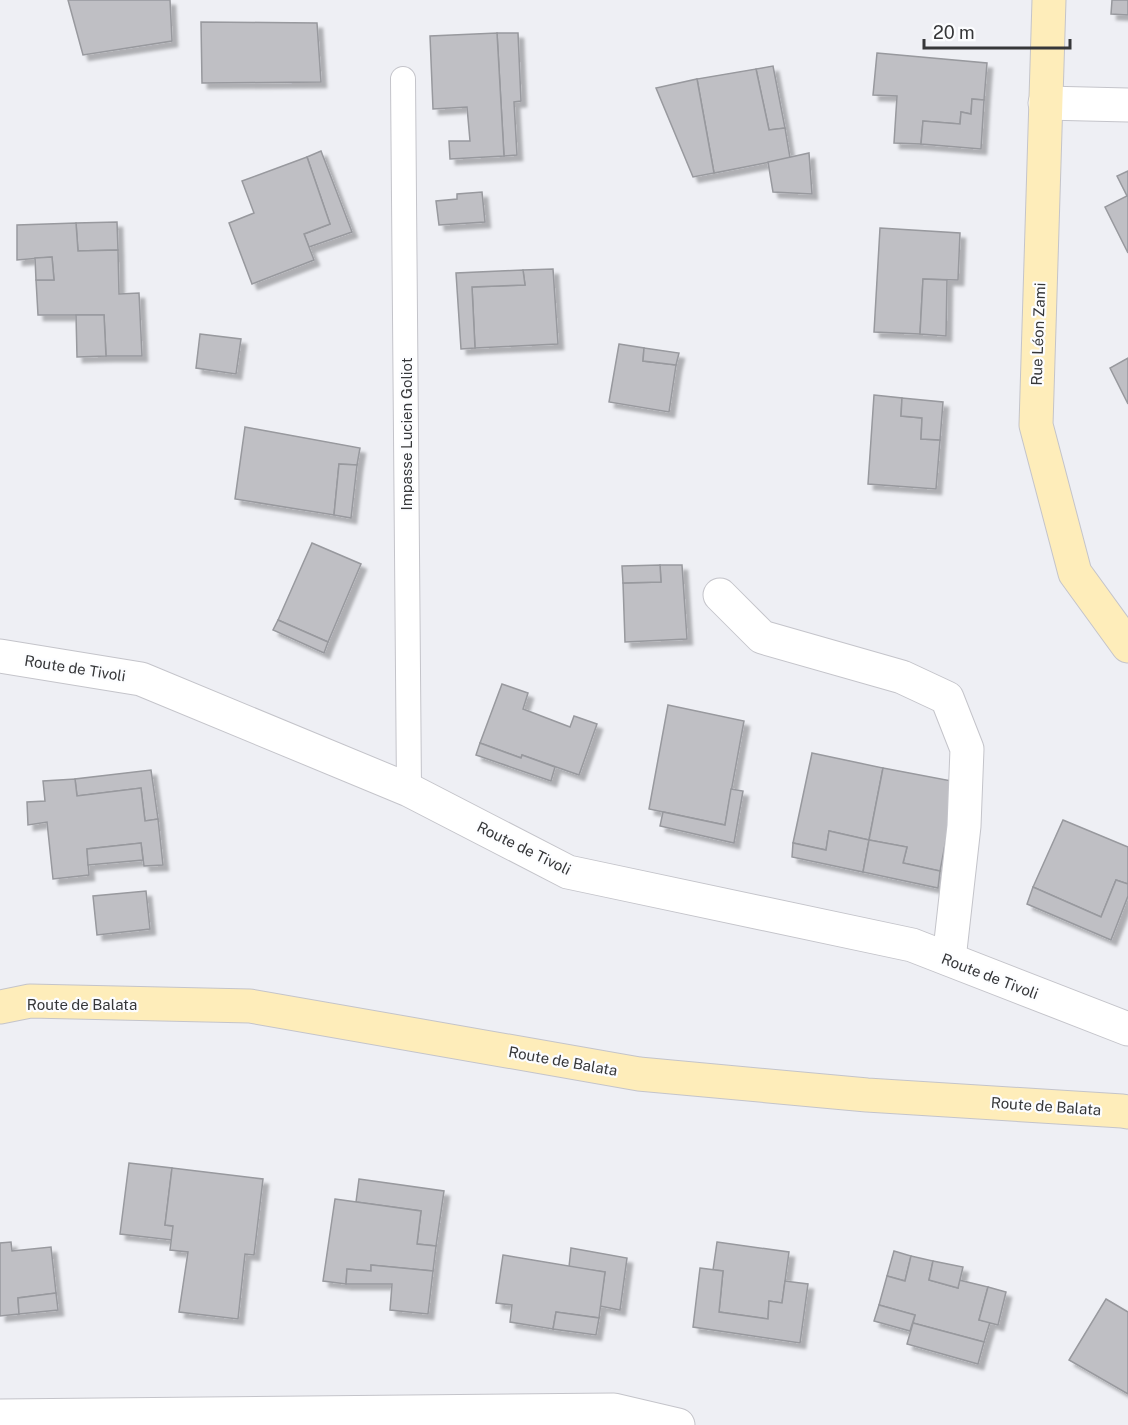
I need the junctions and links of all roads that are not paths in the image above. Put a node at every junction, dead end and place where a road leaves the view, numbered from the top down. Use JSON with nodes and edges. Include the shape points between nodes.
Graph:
{"nodes":[{"id":1,"x":1049,"y":0,"type":"edge"},
{"id":2,"x":403,"y":79,"type":"dead end"},
{"id":3,"x":1045,"y":103,"type":"junction"},
{"id":4,"x":1128,"y":105,"type":"edge"},
{"id":5,"x":720,"y":595,"type":"dead end"},
{"id":6,"x":1128,"y":646,"type":"edge"},
{"id":7,"x":0,"y":656,"type":"edge"},
{"id":8,"x":409,"y":790,"type":"junction"},
{"id":9,"x":949,"y":959,"type":"junction"},
{"id":10,"x":0,"y":1007,"type":"edge"},
{"id":11,"x":1128,"y":1029,"type":"edge"},
{"id":12,"x":1128,"y":1112,"type":"edge"},
{"id":13,"x":0,"y":1416,"type":"edge"},
{"id":14,"x":678,"y":1425,"type":"edge"}],
"edges":[{"from":1,"to":3,"type":"main road","name":"Rue Léon Zami"},
{"from":2,"to":8,"type":"lane","name":"Impasse Lucien Goliot"},
{"from":3,"to":4,"type":"street"},
{"from":3,"to":6,"type":"main road","name":"Rue Léon Zami","via":[[1036,425],[1075,573]]},
{"from":5,"to":9,"type":"street","via":[[762,638],[902,677],[947,698],[967,749],[964,825]]},
{"from":7,"to":8,"type":"street","name":"Route de Tivoli","via":[[141,679]]},
{"from":8,"to":9,"type":"street","name":"Route de Tivoli","via":[[567,872],[912,945]]},
{"from":9,"to":11,"type":"street","name":"Route de Tivoli"},
{"from":10,"to":12,"type":"main road","name":"Route de Balata","via":[[30,1001],[250,1006],[639,1074],[867,1095]]},
{"from":13,"to":14,"type":"street","via":[[614,1410]]}]}
